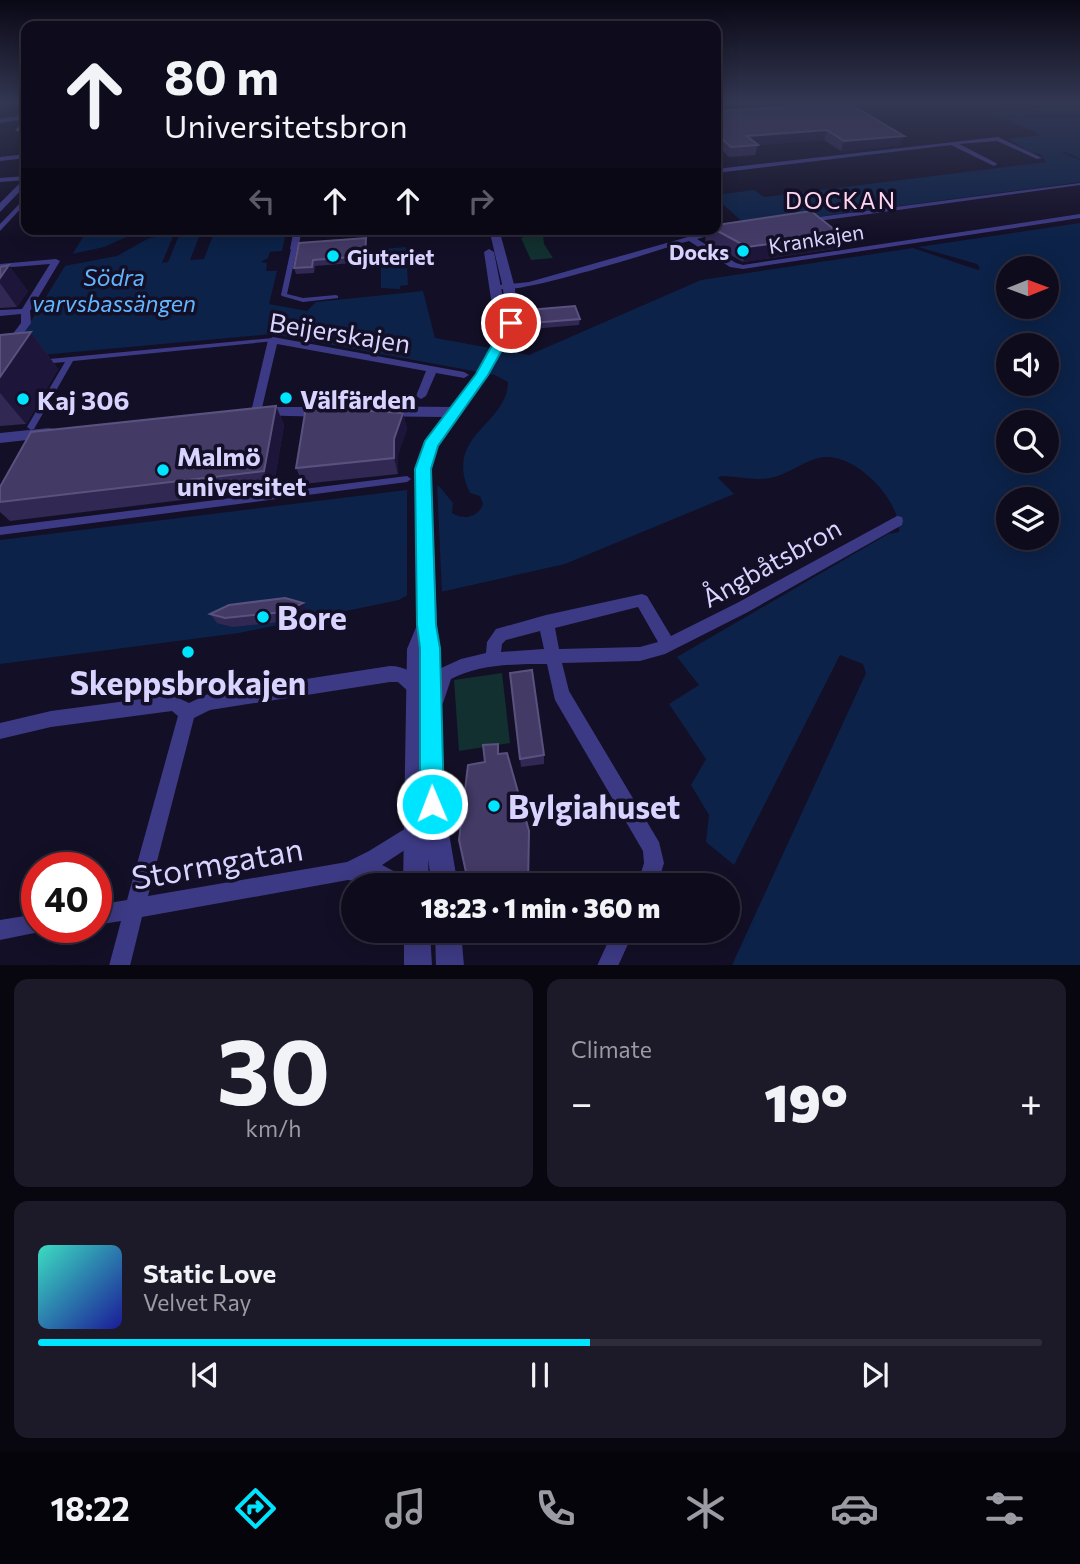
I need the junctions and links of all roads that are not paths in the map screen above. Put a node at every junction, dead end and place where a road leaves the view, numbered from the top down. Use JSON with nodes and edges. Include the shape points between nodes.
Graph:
{"nodes":[{"id":1,"x":921,"y":148,"type":"edge"},
{"id":2,"x":960,"y":148,"type":"edge"},
{"id":3,"x":1017,"y":148,"type":"edge"},
{"id":4,"x":21,"y":157,"type":"edge"},
{"id":5,"x":1039,"y":158,"type":"dead end"},
{"id":6,"x":0,"y":159,"type":"edge"},
{"id":7,"x":994,"y":164,"type":"dead end"},
{"id":8,"x":721,"y":174,"type":"edge"},
{"id":9,"x":21,"y":179,"type":"edge"},
{"id":10,"x":0,"y":180,"type":"edge"},
{"id":11,"x":21,"y":180,"type":"edge"},
{"id":12,"x":21,"y":182,"type":"edge"},
{"id":13,"x":1080,"y":184,"type":"edge"},
{"id":14,"x":0,"y":196,"type":"edge"},
{"id":15,"x":21,"y":205,"type":"edge"},
{"id":16,"x":0,"y":209,"type":"edge"},
{"id":17,"x":1080,"y":216,"type":"edge"},
{"id":18,"x":811,"y":220,"type":"edge"},
{"id":19,"x":0,"y":229,"type":"edge"},
{"id":20,"x":297,"y":235,"type":"edge"},
{"id":21,"x":486,"y":235,"type":"edge"},
{"id":22,"x":495,"y":235,"type":"edge"},
{"id":23,"x":697,"y":235,"type":"edge"},
{"id":24,"x":691,"y":237,"type":"junction"},
{"id":25,"x":294,"y":249,"type":"joint"},
{"id":26,"x":0,"y":266,"type":"edge"},
{"id":27,"x":502,"y":288,"type":"junction"},
{"id":28,"x":335,"y":297,"type":"dead end"},
{"id":29,"x":25,"y":311,"type":"junction"},
{"id":30,"x":0,"y":313,"type":"edge"},
{"id":31,"x":274,"y":340,"type":"junction"},
{"id":32,"x":70,"y":360,"type":"junction"},
{"id":33,"x":0,"y":363,"type":"edge"},
{"id":34,"x":29,"y":363,"type":"edge"},
{"id":35,"x":432,"y":370,"type":"junction"},
{"id":36,"x":464,"y":375,"type":"dead end"},
{"id":37,"x":421,"y":396,"type":"dead end"},
{"id":38,"x":452,"y":412,"type":"junction"},
{"id":39,"x":250,"y":413,"type":"joint"},
{"id":40,"x":31,"y":427,"type":"dead end"},
{"id":41,"x":48,"y":436,"type":"edge"},
{"id":42,"x":0,"y":438,"type":"edge"},
{"id":43,"x":418,"y":481,"type":"junction"},
{"id":44,"x":897,"y":521,"type":"dead end"},
{"id":45,"x":0,"y":531,"type":"edge"},
{"id":46,"x":545,"y":622,"type":"junction"},
{"id":47,"x":426,"y":625,"type":"junction"},
{"id":48,"x":667,"y":644,"type":"junction"},
{"id":49,"x":552,"y":657,"type":"junction"},
{"id":50,"x":492,"y":661,"type":"junction"},
{"id":51,"x":417,"y":689,"type":"junction"},
{"id":52,"x":187,"y":713,"type":"junction"},
{"id":53,"x":430,"y":729,"type":"junction"},
{"id":54,"x":0,"y":731,"type":"edge"},
{"id":55,"x":416,"y":831,"type":"junction"},
{"id":56,"x":348,"y":871,"type":"junction"},
{"id":57,"x":366,"y":873,"type":"edge"},
{"id":58,"x":416,"y":873,"type":"edge"},
{"id":59,"x":444,"y":873,"type":"edge"},
{"id":60,"x":651,"y":873,"type":"edge"},
{"id":61,"x":136,"y":909,"type":"junction"},
{"id":62,"x":112,"y":913,"type":"edge"},
{"id":63,"x":21,"y":927,"type":"edge"},
{"id":64,"x":0,"y":930,"type":"edge"},
{"id":65,"x":417,"y":943,"type":"edge"},
{"id":66,"x":449,"y":943,"type":"edge"},
{"id":67,"x":618,"y":943,"type":"edge"},
{"id":68,"x":119,"y":965,"type":"edge"},
{"id":69,"x":418,"y":965,"type":"edge"},
{"id":70,"x":450,"y":965,"type":"edge"},
{"id":71,"x":607,"y":965,"type":"edge"}],
"edges":[{"from":1,"to":8,"type":"street"},
{"from":2,"to":7,"type":"street"},
{"from":3,"to":5,"type":"street"},
{"from":4,"to":6,"type":"street"},
{"from":9,"to":10,"type":"street"},
{"from":11,"to":14,"type":"street"},
{"from":12,"to":16,"type":"street"},
{"from":13,"to":18,"type":"street","name":"Krankajen"},
{"from":15,"to":19,"type":"street"},
{"from":17,"to":24,"type":"street","name":"Krankajen","via":[[743,267]]},
{"from":20,"to":25,"type":"street"},
{"from":21,"to":27,"type":"street"},
{"from":22,"to":27,"type":"street"},
{"from":23,"to":24,"type":"street"},
{"from":24,"to":27,"type":"street"},
{"from":25,"to":28,"type":"street","via":[[284,295],[303,300]]},
{"from":26,"to":29,"type":"street","via":[[55,261]]},
{"from":27,"to":38,"type":"street","via":[[502,320],[507,327],[482,375]]},
{"from":29,"to":30,"type":"street"},
{"from":29,"to":33,"type":"street","via":[[26,323]]},
{"from":31,"to":32,"type":"street","name":"Beijerskajen"},
{"from":31,"to":35,"type":"street","name":"Beijerskajen"},
{"from":31,"to":39,"type":"street"},
{"from":32,"to":34,"type":"street","name":"Beijerskajen"},
{"from":32,"to":40,"type":"street"},
{"from":35,"to":36,"type":"street","name":"Beijerskajen"},
{"from":35,"to":37,"type":"street"},
{"from":38,"to":39,"type":"street"},
{"from":38,"to":43,"type":"street","via":[[430,445]]},
{"from":41,"to":42,"type":"street"},
{"from":43,"to":45,"type":"street"},
{"from":43,"to":47,"type":"street"},
{"from":44,"to":48,"type":"street","name":"Ångbåtsbron"},
{"from":46,"to":48,"type":"street","via":[[642,600]]},
{"from":46,"to":49,"type":"street"},
{"from":46,"to":50,"type":"street","via":[[501,634]]},
{"from":47,"to":51,"type":"street","via":[[417,649]]},
{"from":47,"to":53,"type":"street"},
{"from":48,"to":49,"type":"street","name":"Ångbåtsbron","via":[[645,653]]},
{"from":49,"to":50,"type":"street","name":"Ångbåtsbron"},
{"from":49,"to":60,"type":"street","via":[[561,694],[652,849]]},
{"from":50,"to":53,"type":"street","name":"Ångbåtsbron","via":[[445,674]]},
{"from":51,"to":52,"type":"street","via":[[408,677],[390,674],[208,702]]},
{"from":51,"to":55,"type":"street"},
{"from":52,"to":54,"type":"street","via":[[172,703],[51,719]]},
{"from":52,"to":61,"type":"street"},
{"from":53,"to":59,"type":"street","via":[[432,804]]},
{"from":55,"to":56,"type":"street","name":"Stormgatan","via":[[376,859]]},
{"from":55,"to":58,"type":"street"},
{"from":56,"to":57,"type":"street","name":"Stormgatan"},
{"from":56,"to":61,"type":"street","name":"Stormgatan"},
{"from":61,"to":62,"type":"street","name":"Stormgatan"},
{"from":61,"to":68,"type":"street"},
{"from":63,"to":64,"type":"street"},
{"from":65,"to":69,"type":"street"},
{"from":66,"to":70,"type":"street"},
{"from":67,"to":71,"type":"street"}]}
